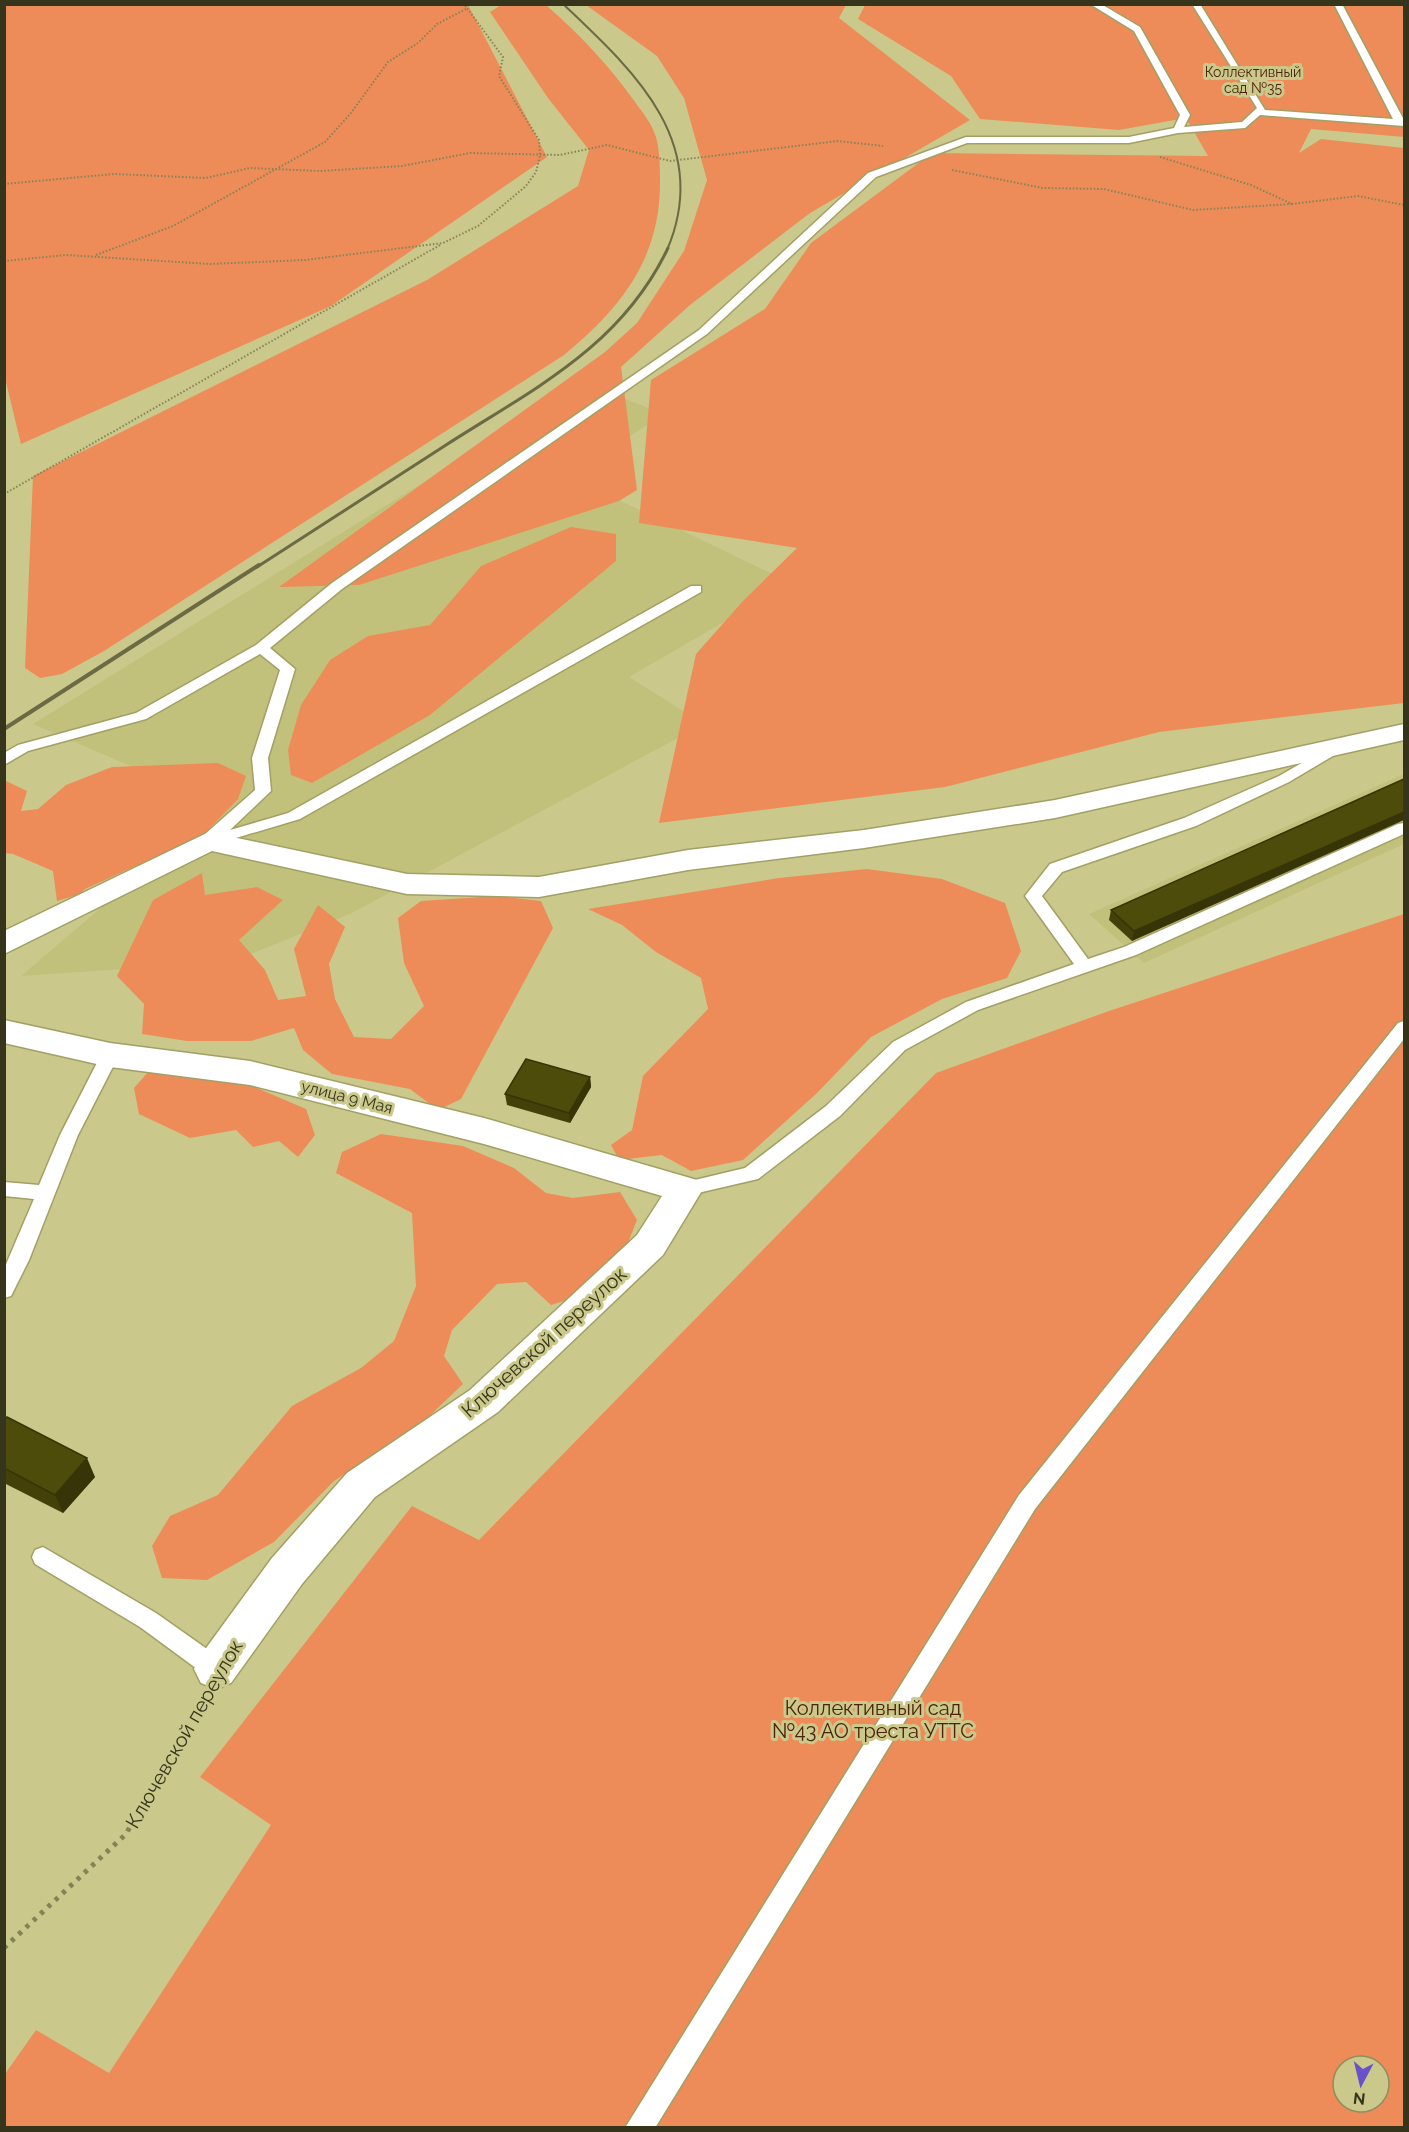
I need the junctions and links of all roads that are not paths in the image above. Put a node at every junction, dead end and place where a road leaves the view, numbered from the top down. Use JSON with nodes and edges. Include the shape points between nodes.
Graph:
{"nodes":[{"id":1,"x":1094,"y":4,"type":"edge"},
{"id":2,"x":1196,"y":4,"type":"edge"},
{"id":3,"x":1338,"y":4,"type":"edge"},
{"id":4,"x":1258,"y":112,"type":"junction"},
{"id":5,"x":1402,"y":122,"type":"edge"},
{"id":6,"x":1178,"y":130,"type":"junction"},
{"id":7,"x":696,"y":589,"type":"dead end"},
{"id":8,"x":261,"y":648,"type":"junction"},
{"id":9,"x":1404,"y":732,"type":"edge"},
{"id":10,"x":1338,"y":747,"type":"junction"},
{"id":11,"x":4,"y":760,"type":"edge"},
{"id":12,"x":1404,"y":828,"type":"edge"},
{"id":13,"x":209,"y":841,"type":"junction"},
{"id":14,"x":4,"y":944,"type":"edge"},
{"id":15,"x":1084,"y":966,"type":"junction"},
{"id":16,"x":1404,"y":1027,"type":"edge"},
{"id":17,"x":4,"y":1031,"type":"edge"},
{"id":18,"x":110,"y":1055,"type":"junction"},
{"id":19,"x":4,"y":1189,"type":"edge"},
{"id":20,"x":685,"y":1189,"type":"junction"},
{"id":21,"x":45,"y":1193,"type":"junction"},
{"id":22,"x":4,"y":1290,"type":"edge"},
{"id":23,"x":43,"y":1557,"type":"dead end"},
{"id":24,"x":216,"y":1669,"type":"joint"},
{"id":25,"x":639,"y":2127,"type":"edge"}],
"edges":[{"from":1,"to":6,"type":"lane","via":[[1137,29],[1185,115]]},
{"from":2,"to":4,"type":"lane","via":[[1262,108]]},
{"from":3,"to":5,"type":"lane"},
{"from":4,"to":5,"type":"lane"},
{"from":4,"to":6,"type":"lane","via":[[1245,125]]},
{"from":6,"to":8,"type":"lane","via":[[1129,140],[966,140],[872,175],[703,332],[337,586]]},
{"from":7,"to":13,"type":"lane","via":[[294,816]]},
{"from":8,"to":11,"type":"lane","via":[[141,716],[23,748]]},
{"from":8,"to":13,"type":"lane","via":[[288,669],[260,758],[262,791]]},
{"from":9,"to":10,"type":"street"},
{"from":10,"to":13,"type":"street","via":[[1055,809],[864,839],[688,860],[539,887],[407,884]]},
{"from":10,"to":15,"type":"lane","via":[[1284,779],[1190,822],[1056,868],[1033,896]]},
{"from":12,"to":15,"type":"lane","via":[[1130,951]]},
{"from":13,"to":14,"type":"street"},
{"from":15,"to":20,"type":"lane","via":[[972,1006],[899,1046],[833,1111],[751,1174]]},
{"from":16,"to":25,"type":"lane","via":[[1027,1502]]},
{"from":17,"to":18,"type":"street","name":"улица 9 Мая"},
{"from":18,"to":20,"type":"street","name":"улица 9 Мая","via":[[250,1073],[484,1131]]},
{"from":18,"to":21,"type":"lane","via":[[69,1135]]},
{"from":19,"to":21,"type":"lane"},
{"from":20,"to":24,"type":"street","name":"Ключевской переулок","via":[[650,1245],[484,1401],[361,1485],[287,1571]]},
{"from":21,"to":22,"type":"lane"},
{"from":23,"to":24,"type":"lane","via":[[148,1620]]}]}
